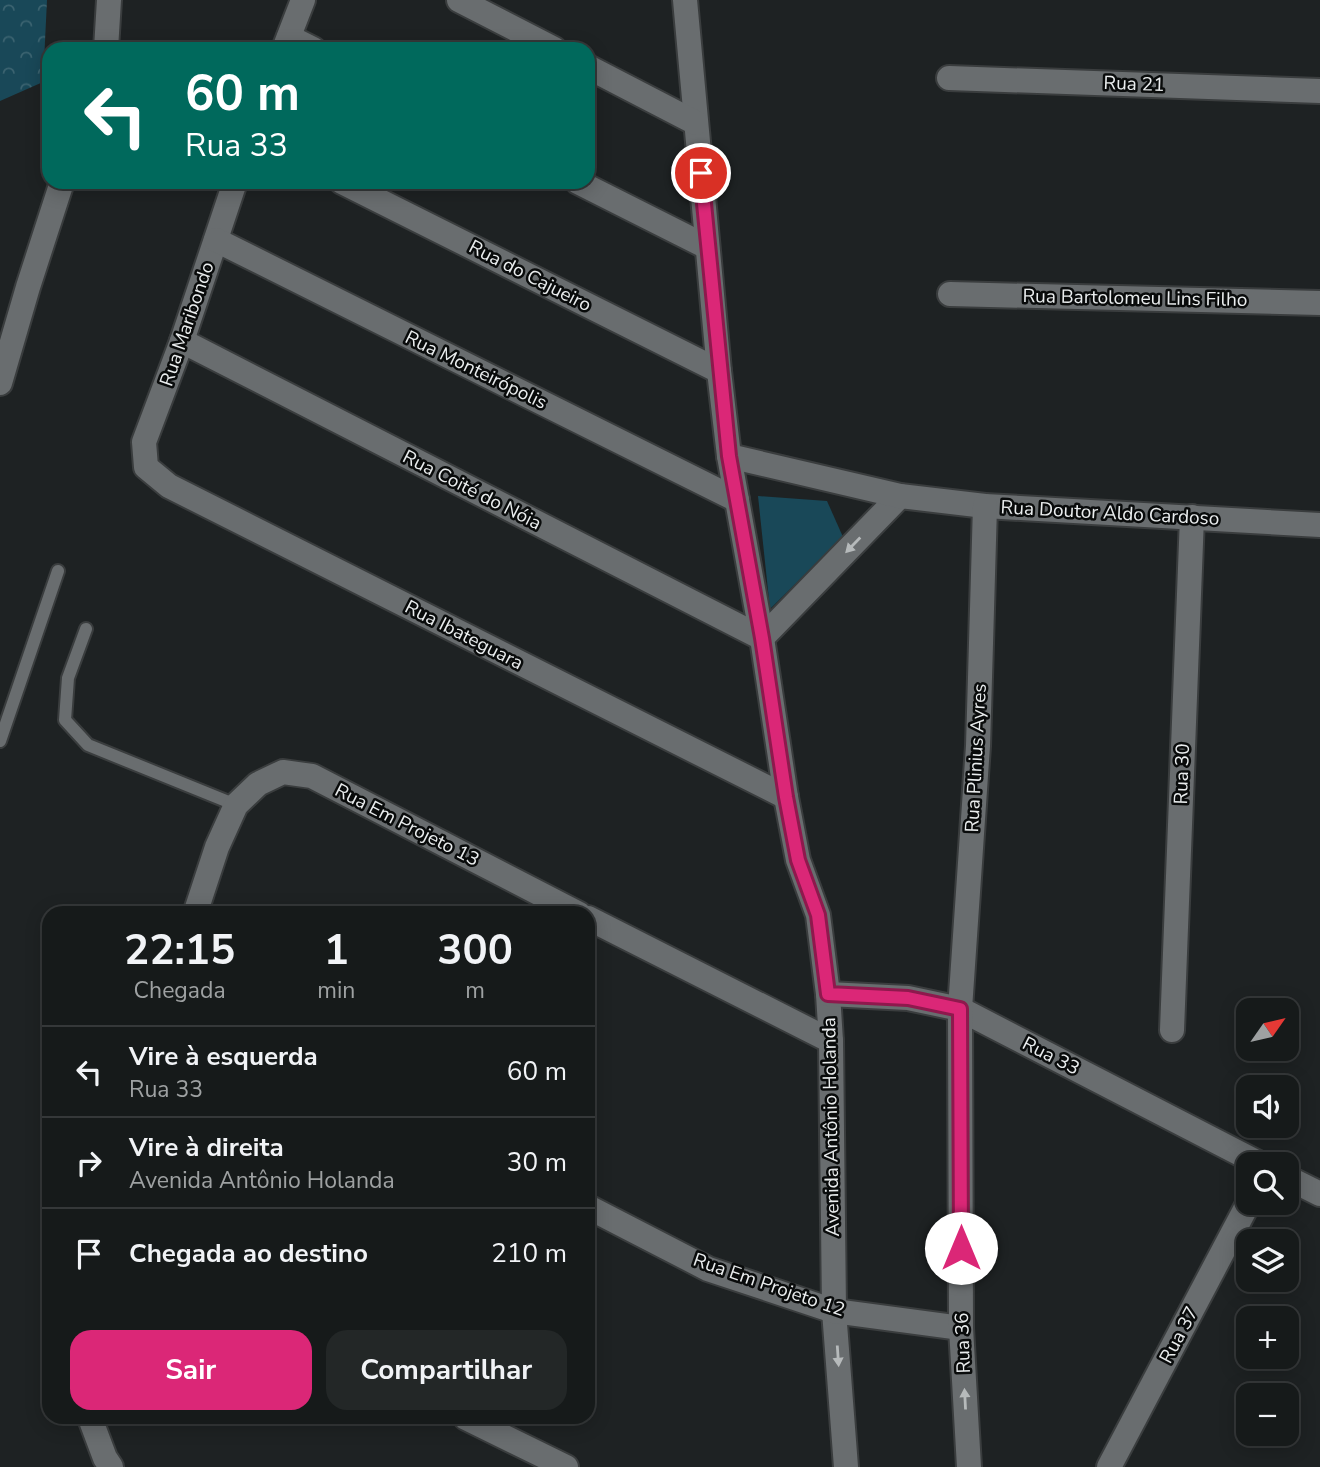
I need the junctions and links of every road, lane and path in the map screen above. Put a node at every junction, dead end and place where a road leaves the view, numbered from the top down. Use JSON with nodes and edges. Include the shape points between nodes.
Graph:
{"nodes":[{"id":1,"x":109,"y":0,"type":"edge"},
{"id":2,"x":303,"y":0,"type":"edge"},
{"id":3,"x":460,"y":0,"type":"edge"},
{"id":4,"x":685,"y":0,"type":"edge"},
{"id":5,"x":106,"y":42,"type":"edge"},
{"id":6,"x":286,"y":42,"type":"edge"},
{"id":7,"x":541,"y":42,"type":"edge"},
{"id":8,"x":595,"y":71,"type":"edge"},
{"id":9,"x":949,"y":78,"type":"dead end"},
{"id":10,"x":1320,"y":91,"type":"edge"},
{"id":11,"x":696,"y":123,"type":"junction"},
{"id":12,"x":60,"y":189,"type":"edge"},
{"id":13,"x":233,"y":189,"type":"edge"},
{"id":14,"x":356,"y":189,"type":"edge"},
{"id":15,"x":592,"y":189,"type":"edge"},
{"id":16,"x":216,"y":240,"type":"junction"},
{"id":17,"x":707,"y":247,"type":"junction"},
{"id":18,"x":950,"y":294,"type":"dead end"},
{"id":19,"x":1320,"y":303,"type":"edge"},
{"id":20,"x":182,"y":341,"type":"junction"},
{"id":21,"x":719,"y":370,"type":"junction"},
{"id":22,"x":0,"y":383,"type":"edge"},
{"id":23,"x":729,"y":456,"type":"junction"},
{"id":24,"x":146,"y":467,"type":"joint"},
{"id":25,"x":900,"y":496,"type":"junction"},
{"id":26,"x":737,"y":500,"type":"junction"},
{"id":27,"x":985,"y":506,"type":"junction"},
{"id":28,"x":1192,"y":517,"type":"junction"},
{"id":29,"x":1320,"y":525,"type":"edge"},
{"id":30,"x":58,"y":571,"type":"dead end"},
{"id":31,"x":86,"y":629,"type":"dead end"},
{"id":32,"x":762,"y":638,"type":"junction"},
{"id":33,"x":0,"y":741,"type":"edge"},
{"id":34,"x":786,"y":797,"type":"junction"},
{"id":35,"x":236,"y":805,"type":"junction"},
{"id":36,"x":198,"y":906,"type":"edge"},
{"id":37,"x":564,"y":906,"type":"edge"},
{"id":38,"x":595,"y":922,"type":"edge"},
{"id":39,"x":828,"y":994,"type":"junction"},
{"id":40,"x":960,"y":1009,"type":"junction"},
{"id":41,"x":1172,"y":1030,"type":"dead end"},
{"id":42,"x":831,"y":1041,"type":"junction"},
{"id":43,"x":1237,"y":1152,"type":"edge"},
{"id":44,"x":1299,"y":1184,"type":"edge"},
{"id":45,"x":1320,"y":1194,"type":"edge"},
{"id":46,"x":595,"y":1211,"type":"edge"},
{"id":47,"x":1242,"y":1215,"type":"edge"},
{"id":48,"x":834,"y":1311,"type":"junction"},
{"id":49,"x":961,"y":1328,"type":"junction"},
{"id":50,"x":92,"y":1424,"type":"edge"},
{"id":51,"x":478,"y":1424,"type":"edge"},
{"id":52,"x":111,"y":1467,"type":"edge"},
{"id":53,"x":566,"y":1467,"type":"edge"},
{"id":54,"x":846,"y":1467,"type":"edge"},
{"id":55,"x":969,"y":1467,"type":"edge"},
{"id":56,"x":1109,"y":1467,"type":"edge"}],
"edges":[{"from":1,"to":5,"type":"street"},
{"from":2,"to":6,"type":"street"},
{"from":3,"to":7,"type":"street"},
{"from":4,"to":11,"type":"street","name":"Avenida Antônio Holanda"},
{"from":8,"to":11,"type":"street"},
{"from":9,"to":10,"type":"street","name":"Rua 21"},
{"from":11,"to":17,"type":"street","name":"Avenida Antônio Holanda"},
{"from":12,"to":22,"type":"street"},
{"from":13,"to":16,"type":"street","name":"Rua Maribondo"},
{"from":14,"to":21,"type":"street","name":"Rua do Cajueiro"},
{"from":15,"to":17,"type":"street"},
{"from":16,"to":20,"type":"street","name":"Rua Maribondo"},
{"from":16,"to":26,"type":"street","name":"Rua Monteirópolis"},
{"from":17,"to":21,"type":"street","name":"Avenida Antônio Holanda"},
{"from":18,"to":19,"type":"street","name":"Rua Bartolomeu Lins Filho"},
{"from":20,"to":24,"type":"street","name":"Rua Maribondo","via":[[144,442]]},
{"from":20,"to":32,"type":"street","name":"Rua Coité do Nóia"},
{"from":21,"to":23,"type":"street","name":"Avenida Antônio Holanda"},
{"from":23,"to":25,"type":"street","name":"Rua Doutor Aldo Cardoso"},
{"from":23,"to":26,"type":"street","name":"Avenida Antônio Holanda"},
{"from":24,"to":34,"type":"street","name":"Rua Ibateguara","via":[[169,486]]},
{"from":25,"to":27,"type":"street","name":"Rua Doutor Aldo Cardoso"},
{"from":25,"to":32,"type":"street","one_way":true},
{"from":26,"to":32,"type":"street","name":"Avenida Antônio Holanda"},
{"from":27,"to":28,"type":"street","name":"Rua Doutor Aldo Cardoso"},
{"from":27,"to":40,"type":"street","name":"Rua Plinius Ayres","via":[[978,746]]},
{"from":28,"to":29,"type":"street","name":"Rua Doutor Aldo Cardoso"},
{"from":28,"to":41,"type":"street","name":"Rua 30"},
{"from":30,"to":33,"type":"lane"},
{"from":31,"to":35,"type":"lane","via":[[68,678],[65,720],[88,746]]},
{"from":32,"to":34,"type":"street","name":"Avenida Antônio Holanda"},
{"from":34,"to":39,"type":"street","name":"Avenida Antônio Holanda","via":[[798,860],[818,915]]},
{"from":35,"to":36,"type":"street"},
{"from":35,"to":37,"type":"street","name":"Rua Em Projeto 13","via":[[258,784],[283,772],[312,776]]},
{"from":38,"to":42,"type":"street"},
{"from":39,"to":40,"type":"street","name":"Rua 33","via":[[908,998]]},
{"from":39,"to":42,"type":"street","name":"Avenida Antônio Holanda"},
{"from":40,"to":43,"type":"street","name":"Rua 33"},
{"from":40,"to":49,"type":"street","name":"Rua 36"},
{"from":42,"to":48,"type":"street","name":"Avenida Antônio Holanda"},
{"from":44,"to":45,"type":"street"},
{"from":46,"to":48,"type":"street","name":"Rua Em Projeto 12","via":[[708,1269]]},
{"from":47,"to":56,"type":"street","name":"Rua 37"},
{"from":48,"to":49,"type":"street","name":"Rua Em Projeto 12"},
{"from":48,"to":54,"type":"street","name":"Avenida Antônio Holanda","one_way":true},
{"from":55,"to":49,"type":"street","name":"Rua 36","one_way":true},
{"from":50,"to":52,"type":"street"},
{"from":51,"to":53,"type":"street"}]}
